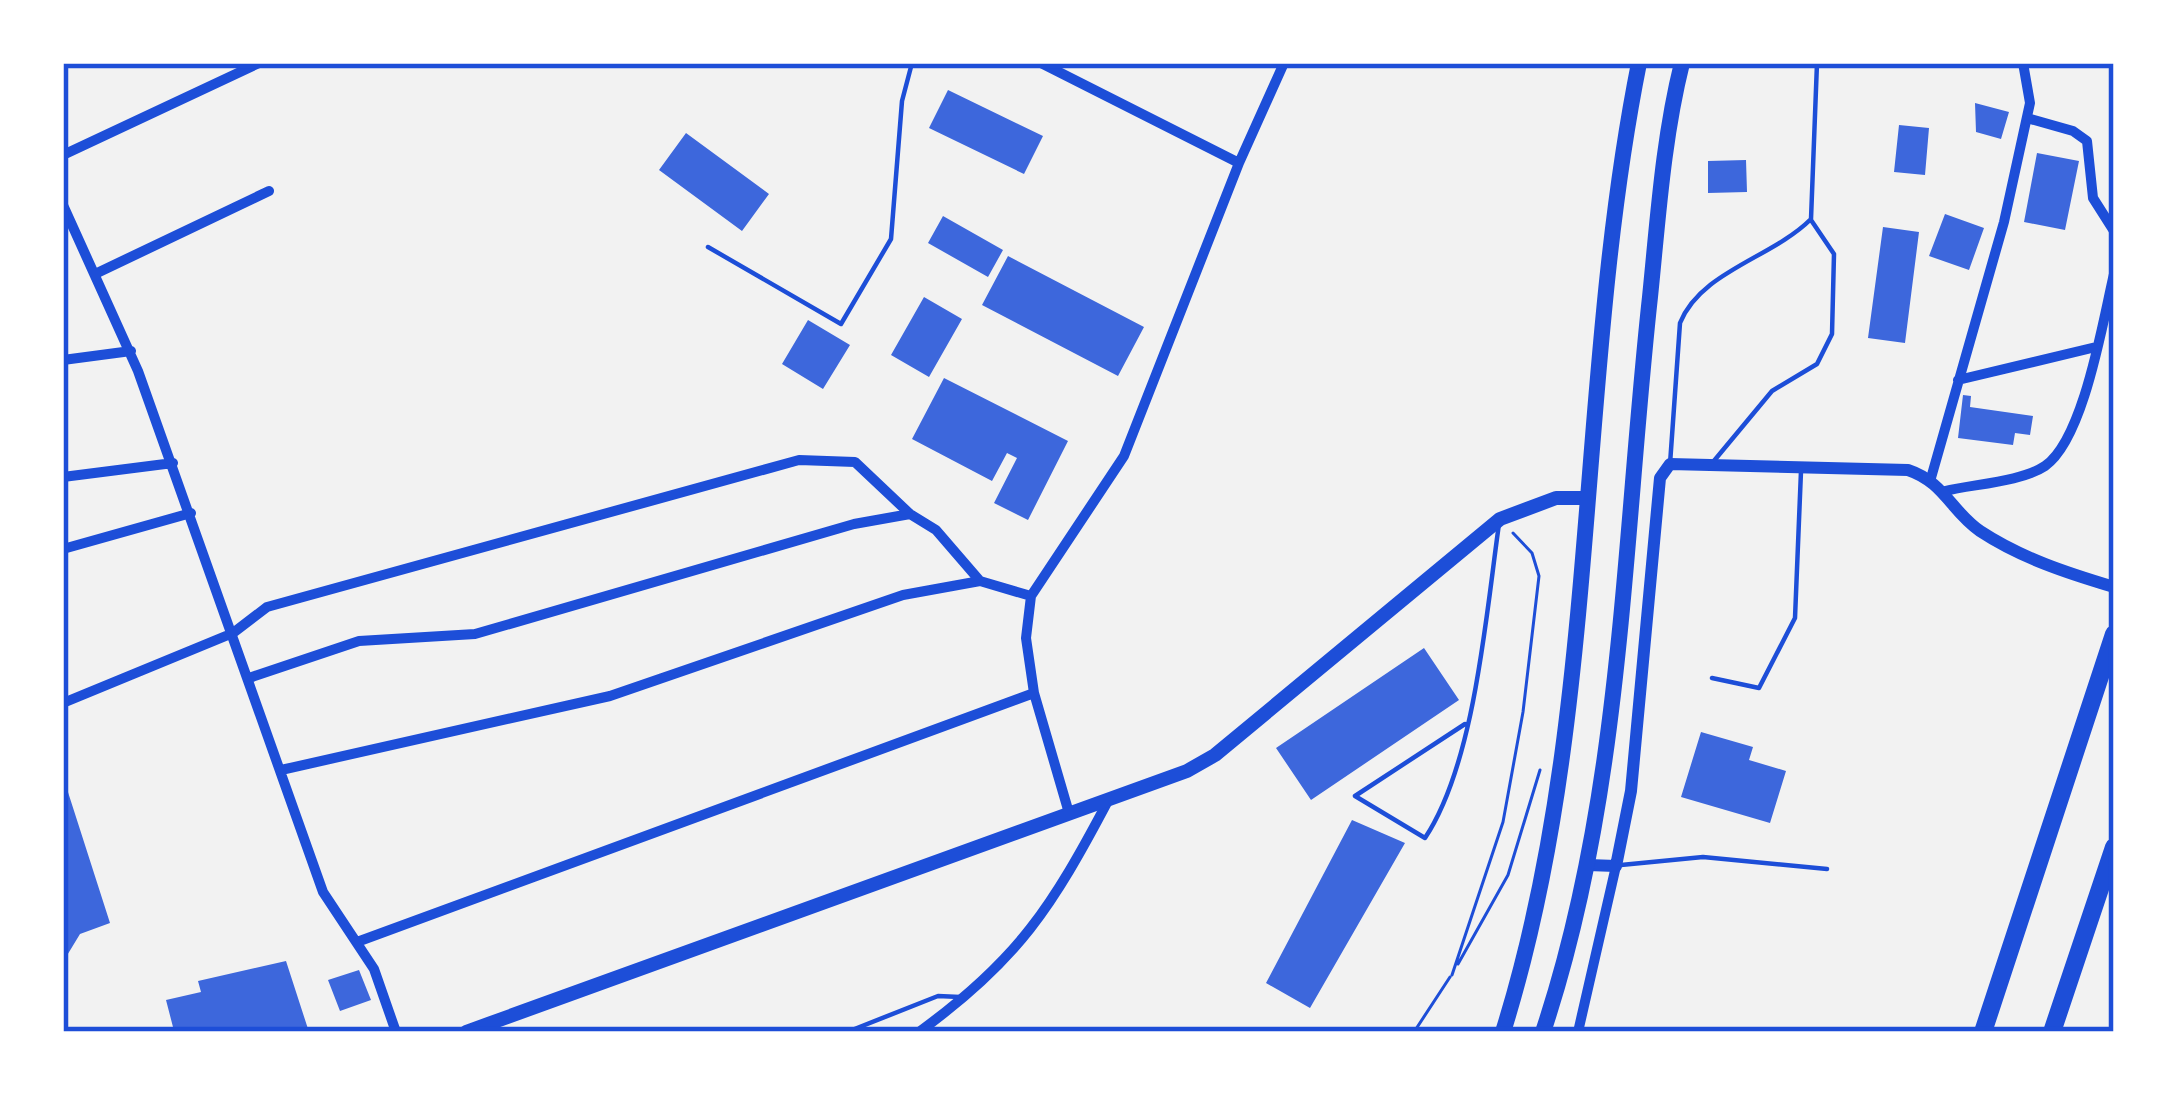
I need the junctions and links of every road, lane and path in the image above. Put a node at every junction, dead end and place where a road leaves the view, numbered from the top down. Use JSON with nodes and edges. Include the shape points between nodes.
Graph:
{"nodes":[{"id":1,"x":260,"y":63,"type":"edge"},
{"id":2,"x":912,"y":63,"type":"edge"},
{"id":3,"x":1042,"y":63,"type":"edge"},
{"id":4,"x":1284,"y":63,"type":"edge"},
{"id":5,"x":1640,"y":63,"type":"edge"},
{"id":6,"x":1682,"y":63,"type":"edge"},
{"id":7,"x":1816,"y":63,"type":"edge"},
{"id":8,"x":2023,"y":63,"type":"edge"},
{"id":9,"x":2027,"y":118,"type":"junction"},
{"id":10,"x":63,"y":155,"type":"edge"},
{"id":11,"x":1239,"y":163,"type":"junction"},
{"id":12,"x":269,"y":191,"type":"dead end"},
{"id":13,"x":63,"y":205,"type":"edge"},
{"id":14,"x":1811,"y":219,"type":"junction"},
{"id":15,"x":2114,"y":231,"type":"edge"},
{"id":16,"x":708,"y":247,"type":"dead end"},
{"id":17,"x":95,"y":274,"type":"junction"},
{"id":18,"x":2114,"y":274,"type":"edge"},
{"id":19,"x":2096,"y":346,"type":"junction"},
{"id":20,"x":131,"y":351,"type":"junction"},
{"id":21,"x":63,"y":360,"type":"edge"},
{"id":22,"x":1958,"y":380,"type":"junction"},
{"id":23,"x":1713,"y":462,"type":"junction"},
{"id":24,"x":173,"y":463,"type":"junction"},
{"id":25,"x":1670,"y":464,"type":"junction"},
{"id":26,"x":1801,"y":466,"type":"junction"},
{"id":27,"x":63,"y":477,"type":"edge"},
{"id":28,"x":1931,"y":478,"type":"junction"},
{"id":29,"x":1945,"y":491,"type":"junction"},
{"id":30,"x":1585,"y":498,"type":"junction"},
{"id":31,"x":191,"y":513,"type":"junction"},
{"id":32,"x":910,"y":514,"type":"junction"},
{"id":33,"x":1500,"y":519,"type":"junction"},
{"id":34,"x":63,"y":548,"type":"edge"},
{"id":35,"x":980,"y":580,"type":"junction"},
{"id":36,"x":2114,"y":586,"type":"edge"},
{"id":37,"x":1031,"y":596,"type":"junction"},
{"id":38,"x":233,"y":633,"type":"junction"},
{"id":39,"x":2114,"y":634,"type":"edge"},
{"id":40,"x":249,"y":678,"type":"junction"},
{"id":41,"x":1712,"y":678,"type":"dead end"},
{"id":42,"x":1034,"y":693,"type":"junction"},
{"id":43,"x":63,"y":703,"type":"edge"},
{"id":44,"x":1465,"y":724,"type":"junction"},
{"id":45,"x":1543,"y":762,"type":"dead end"},
{"id":46,"x":281,"y":770,"type":"junction"},
{"id":47,"x":1109,"y":799,"type":"junction"},
{"id":48,"x":1069,"y":813,"type":"junction"},
{"id":49,"x":2114,"y":847,"type":"edge"},
{"id":50,"x":1588,"y":865,"type":"junction"},
{"id":51,"x":1616,"y":866,"type":"junction"},
{"id":52,"x":1827,"y":869,"type":"dead end"},
{"id":53,"x":357,"y":942,"type":"junction"},
{"id":54,"x":1452,"y":975,"type":"junction"},
{"id":55,"x":965,"y":998,"type":"junction"},
{"id":56,"x":396,"y":1032,"type":"edge"},
{"id":57,"x":468,"y":1032,"type":"edge"},
{"id":58,"x":847,"y":1032,"type":"edge"},
{"id":59,"x":919,"y":1032,"type":"edge"},
{"id":60,"x":1414,"y":1032,"type":"edge"},
{"id":61,"x":1503,"y":1032,"type":"edge"},
{"id":62,"x":1543,"y":1032,"type":"edge"},
{"id":63,"x":1578,"y":1032,"type":"edge"},
{"id":64,"x":1984,"y":1032,"type":"edge"},
{"id":65,"x":2052,"y":1032,"type":"edge"}],
"edges":[{"from":1,"to":10,"type":"street"},
{"from":2,"to":16,"type":"lane","via":[[891,239],[841,324]]},
{"from":3,"to":11,"type":"street"},
{"from":4,"to":11,"type":"street"},
{"from":5,"to":30,"type":"highway"},
{"from":6,"to":50,"type":"highway","via":[[1665,156],[1613,700]]},
{"from":7,"to":14,"type":"lane"},
{"from":8,"to":9,"type":"street"},
{"from":9,"to":15,"type":"street","via":[[2087,141],[2093,198]]},
{"from":9,"to":22,"type":"street"},
{"from":11,"to":37,"type":"street","via":[[1124,456]]},
{"from":12,"to":17,"type":"street"},
{"from":13,"to":17,"type":"street"},
{"from":14,"to":23,"type":"lane","via":[[1834,254],[1832,334],[1817,364],[1772,392]]},
{"from":14,"to":25,"type":"lane","via":[[1787,243],[1689,302],[1680,323]]},
{"from":17,"to":20,"type":"street"},
{"from":18,"to":19,"type":"street"},
{"from":19,"to":22,"type":"street"},
{"from":19,"to":29,"type":"street","via":[[2074,420],[2044,467]]},
{"from":20,"to":21,"type":"street"},
{"from":20,"to":24,"type":"street"},
{"from":22,"to":28,"type":"street"},
{"from":23,"to":25,"type":"street"},
{"from":23,"to":26,"type":"street"},
{"from":24,"to":27,"type":"street"},
{"from":24,"to":31,"type":"street"},
{"from":25,"to":51,"type":"street","via":[[1660,478],[1631,790]]},
{"from":26,"to":28,"type":"street"},
{"from":26,"to":41,"type":"lane","via":[[1795,618],[1760,688]]},
{"from":28,"to":29,"type":"street"},
{"from":29,"to":36,"type":"street","via":[[1976,529],[2046,566]]},
{"from":30,"to":33,"type":"main road","via":[[1556,498]]},
{"from":30,"to":61,"type":"highway","via":[[1552,826]]},
{"from":31,"to":34,"type":"street"},
{"from":31,"to":38,"type":"street"},
{"from":32,"to":35,"type":"street","via":[[937,530]]},
{"from":32,"to":38,"type":"street","via":[[855,462],[799,460],[267,608]]},
{"from":32,"to":40,"type":"street","via":[[475,634],[359,641]]},
{"from":33,"to":44,"type":"lane"},
{"from":33,"to":47,"type":"main road","via":[[1215,755]]},
{"from":33,"to":54,"type":"path","via":[[1532,553],[1536,598],[1503,822]]},
{"from":35,"to":37,"type":"street"},
{"from":35,"to":46,"type":"street","via":[[902,595],[610,696]]},
{"from":37,"to":42,"type":"street","via":[[1026,638]]},
{"from":38,"to":40,"type":"street"},
{"from":38,"to":43,"type":"street"},
{"from":39,"to":64,"type":"highway"},
{"from":40,"to":46,"type":"street"},
{"from":42,"to":48,"type":"street"},
{"from":42,"to":53,"type":"street"},
{"from":44,"to":44,"type":"lane","via":[[1425,838],[1355,796]]},
{"from":45,"to":54,"type":"path","via":[[1508,875]]},
{"from":46,"to":53,"type":"street","via":[[323,892]]},
{"from":47,"to":48,"type":"main road"},
{"from":47,"to":55,"type":"street","via":[[1036,927]]},
{"from":48,"to":57,"type":"main road"},
{"from":49,"to":65,"type":"highway"},
{"from":50,"to":51,"type":"street"},
{"from":50,"to":62,"type":"highway"},
{"from":51,"to":52,"type":"lane","via":[[1702,857]]},
{"from":51,"to":63,"type":"street"},
{"from":53,"to":56,"type":"street"},
{"from":54,"to":60,"type":"path"},
{"from":55,"to":58,"type":"lane","via":[[938,996]]},
{"from":55,"to":59,"type":"street"}]}
